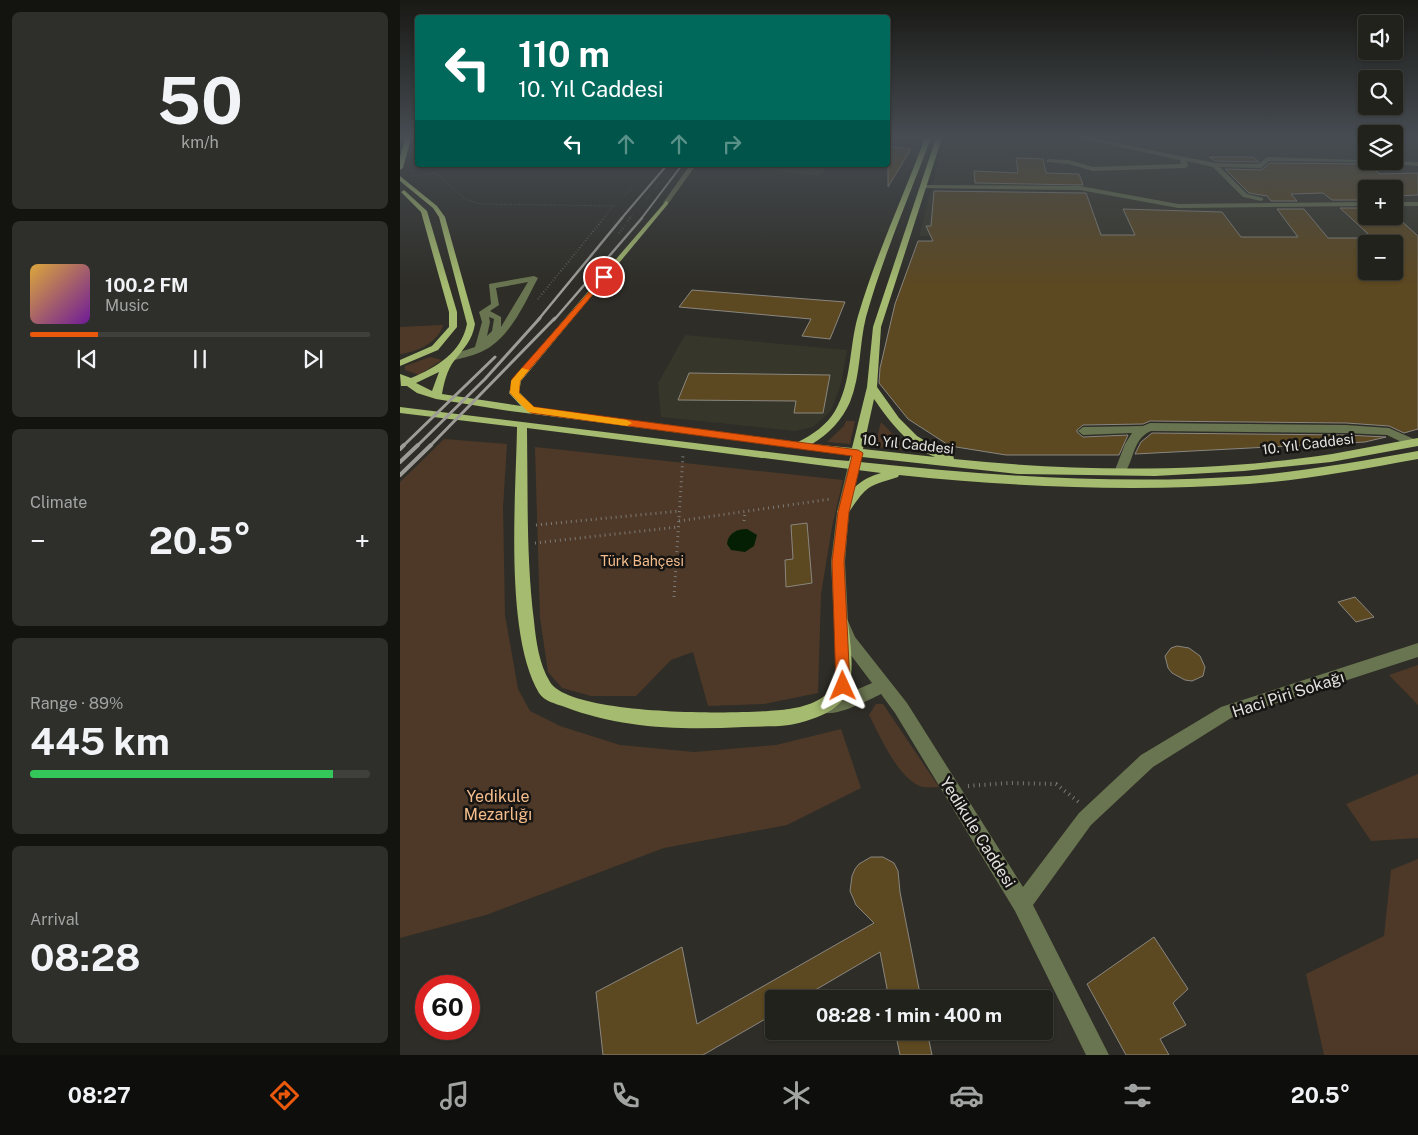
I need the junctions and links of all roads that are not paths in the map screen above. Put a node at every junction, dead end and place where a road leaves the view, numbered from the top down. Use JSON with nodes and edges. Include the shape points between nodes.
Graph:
{"nodes":[{"id":1,"x":411,"y":187,"type":"edge"},
{"id":2,"x":677,"y":187,"type":"edge"},
{"id":3,"x":910,"y":187,"type":"edge"},
{"id":4,"x":922,"y":187,"type":"edge"},
{"id":5,"x":959,"y":187,"type":"edge"},
{"id":6,"x":1237,"y":187,"type":"edge"},
{"id":7,"x":400,"y":189,"type":"edge"},
{"id":8,"x":1358,"y":197,"type":"edge"},
{"id":9,"x":1403,"y":198,"type":"edge"},
{"id":10,"x":1418,"y":198,"type":"edge"},
{"id":11,"x":666,"y":203,"type":"joint"},
{"id":12,"x":1358,"y":204,"type":"edge"},
{"id":13,"x":1403,"y":204,"type":"edge"},
{"id":14,"x":1418,"y":204,"type":"edge"},
{"id":15,"x":469,"y":312,"type":"junction"},
{"id":16,"x":483,"y":312,"type":"junction"},
{"id":17,"x":513,"y":314,"type":"junction"},
{"id":18,"x":479,"y":350,"type":"junction"},
{"id":19,"x":451,"y":358,"type":"junction"},
{"id":20,"x":400,"y":363,"type":"edge"},
{"id":21,"x":400,"y":377,"type":"edge"},
{"id":22,"x":405,"y":384,"type":"edge"},
{"id":23,"x":872,"y":387,"type":"junction"},
{"id":24,"x":436,"y":396,"type":"junction"},
{"id":25,"x":400,"y":410,"type":"edge"},
{"id":26,"x":531,"y":410,"type":"junction"},
{"id":27,"x":522,"y":424,"type":"junction"},
{"id":28,"x":1141,"y":429,"type":"junction"},
{"id":29,"x":1083,"y":431,"type":"dead end"},
{"id":30,"x":1415,"y":443,"type":"edge"},
{"id":31,"x":798,"y":446,"type":"junction"},
{"id":32,"x":858,"y":453,"type":"junction"},
{"id":33,"x":1418,"y":455,"type":"edge"},
{"id":34,"x":854,"y":466,"type":"junction"},
{"id":35,"x":978,"y":466,"type":"junction"},
{"id":36,"x":1121,"y":470,"type":"junction"},
{"id":37,"x":912,"y":472,"type":"junction"},
{"id":38,"x":843,"y":512,"type":"junction"},
{"id":39,"x":841,"y":620,"type":"junction"},
{"id":40,"x":1418,"y":650,"type":"edge"},
{"id":41,"x":884,"y":685,"type":"junction"},
{"id":42,"x":826,"y":706,"type":"junction"},
{"id":43,"x":1022,"y":904,"type":"junction"},
{"id":44,"x":1098,"y":1055,"type":"edge"}],
"edges":[{"from":1,"to":15,"type":"main road","via":[[442,217]]},
{"from":2,"to":11,"type":"street"},
{"from":3,"to":31,"type":"main road","via":[[864,311],[850,391],[826,430]]},
{"from":4,"to":23,"type":"main road","via":[[877,327]]},
{"from":5,"to":12,"type":"street","via":[[1080,188],[1178,206]]},
{"from":6,"to":8,"type":"street","via":[[1245,196],[1256,199]]},
{"from":7,"to":20,"type":"main road","via":[[424,211],[453,312],[454,327],[435,348]]},
{"from":9,"to":10,"type":"street"},
{"from":11,"to":26,"type":"main road","via":[[516,381],[514,393]]},
{"from":13,"to":14,"type":"street"},
{"from":15,"to":16,"type":"street"},
{"from":15,"to":19,"type":"main road","via":[[469,337]]},
{"from":16,"to":17,"type":"street"},
{"from":16,"to":17,"type":"street","via":[[495,305],[492,286],[534,278]]},
{"from":16,"to":18,"type":"street","via":[[486,322]]},
{"from":17,"to":18,"type":"street","via":[[500,335]]},
{"from":18,"to":19,"type":"street"},
{"from":19,"to":22,"type":"main road"},
{"from":19,"to":24,"type":"main road"},
{"from":21,"to":22,"type":"main road","name":"10. Yıl Caddesi"},
{"from":22,"to":24,"type":"main road","name":"10. Yıl Caddesi"},
{"from":23,"to":32,"type":"main road"},
{"from":23,"to":35,"type":"main road","via":[[897,425],[922,448]]},
{"from":24,"to":26,"type":"main road","name":"10. Yıl Caddesi"},
{"from":25,"to":27,"type":"main road","name":"10. Yıl Caddesi"},
{"from":26,"to":31,"type":"main road","name":"10. Yıl Caddesi"},
{"from":27,"to":34,"type":"main road","name":"10. Yıl Caddesi"},
{"from":27,"to":42,"type":"main road","via":[[522,544],[527,630],[537,676],[546,691],[620,716],[664,720],[789,718]]},
{"from":28,"to":29,"type":"street"},
{"from":28,"to":30,"type":"street","via":[[1346,429],[1389,432]]},
{"from":28,"to":36,"type":"street","via":[[1133,437]]},
{"from":30,"to":36,"type":"main road","name":"10. Yıl Caddesi","via":[[1331,458],[1244,467],[1154,472]]},
{"from":31,"to":32,"type":"main road","name":"10. Yıl Caddesi"},
{"from":32,"to":34,"type":"main road"},
{"from":32,"to":35,"type":"main road","name":"10. Yıl Caddesi"},
{"from":33,"to":37,"type":"main road","name":"10. Yıl Caddesi","via":[[1276,477],[1173,483],[1033,482]]},
{"from":34,"to":37,"type":"main road","name":"10. Yıl Caddesi"},
{"from":34,"to":38,"type":"street","name":"Yedikule Caddesi"},
{"from":35,"to":36,"type":"main road","name":"10. Yıl Caddesi","via":[[1048,471]]},
{"from":37,"to":38,"type":"main road","via":[[867,480]]},
{"from":38,"to":39,"type":"street","name":"Yedikule Caddesi","via":[[838,562]]},
{"from":39,"to":41,"type":"street","name":"Yedikule Caddesi","via":[[849,641]]},
{"from":39,"to":42,"type":"main road","via":[[843,686]]},
{"from":40,"to":43,"type":"street","name":"Haci Piri Sokağı","via":[[1227,712],[1147,761],[1092,814]]},
{"from":41,"to":42,"type":"street","via":[[851,700]]},
{"from":41,"to":43,"type":"street","name":"Yedikule Caddesi"},
{"from":43,"to":44,"type":"street","name":"Yedikule Caddesi"}]}
